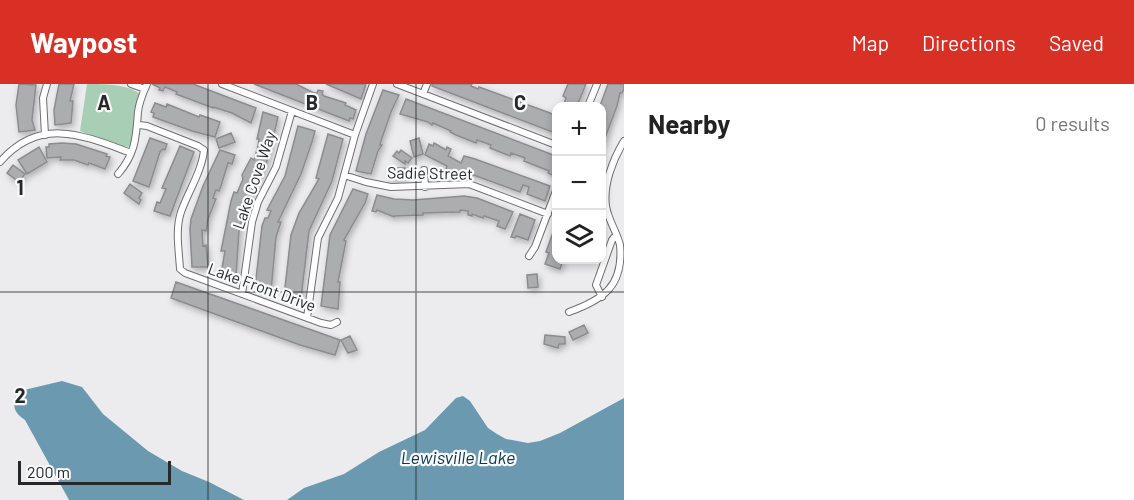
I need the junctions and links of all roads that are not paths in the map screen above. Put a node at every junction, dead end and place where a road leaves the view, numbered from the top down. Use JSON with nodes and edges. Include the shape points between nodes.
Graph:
{"nodes":[{"id":1,"x":47,"y":84,"type":"edge"},
{"id":2,"x":131,"y":84,"type":"edge"},
{"id":3,"x":222,"y":84,"type":"edge"},
{"id":4,"x":373,"y":84,"type":"edge"},
{"id":5,"x":397,"y":84,"type":"edge"},
{"id":6,"x":427,"y":84,"type":"edge"},
{"id":7,"x":597,"y":84,"type":"edge"},
{"id":8,"x":146,"y":87,"type":"edge"},
{"id":9,"x":423,"y":94,"type":"junction"},
{"id":10,"x":590,"y":102,"type":"edge"},
{"id":11,"x":292,"y":111,"type":"junction"},
{"id":12,"x":139,"y":125,"type":"junction"},
{"id":13,"x":45,"y":135,"type":"junction"},
{"id":14,"x":355,"y":135,"type":"junction"},
{"id":15,"x":624,"y":141,"type":"edge"},
{"id":16,"x":552,"y":143,"type":"edge"},
{"id":17,"x":131,"y":153,"type":"junction"},
{"id":18,"x":0,"y":162,"type":"edge"},
{"id":19,"x":424,"y":170,"type":"dead end"},
{"id":20,"x":118,"y":174,"type":"dead end"},
{"id":21,"x":344,"y":175,"type":"junction"},
{"id":22,"x":424,"y":187,"type":"junction"},
{"id":23,"x":552,"y":202,"type":"edge"},
{"id":24,"x":548,"y":214,"type":"junction"},
{"id":25,"x":616,"y":235,"type":"junction"},
{"id":26,"x":529,"y":256,"type":"dead end"},
{"id":27,"x":242,"y":294,"type":"junction"},
{"id":28,"x":602,"y":297,"type":"junction"},
{"id":29,"x":569,"y":312,"type":"dead end"},
{"id":30,"x":307,"y":318,"type":"junction"},
{"id":31,"x":337,"y":322,"type":"dead end"}],
"edges":[{"from":1,"to":13,"type":"street","via":[[43,98]]},
{"from":2,"to":8,"type":"street"},
{"from":3,"to":11,"type":"street"},
{"from":4,"to":14,"type":"street"},
{"from":5,"to":9,"type":"street"},
{"from":6,"to":9,"type":"street"},
{"from":7,"to":10,"type":"street"},
{"from":8,"to":12,"type":"street","via":[[138,110]]},
{"from":9,"to":16,"type":"street"},
{"from":11,"to":14,"type":"street"},
{"from":11,"to":27,"type":"street","name":"Lake Cove Way","via":[[276,167],[252,222]]},
{"from":12,"to":17,"type":"street"},
{"from":12,"to":27,"type":"street","name":"Lake Front Drive","via":[[204,150],[180,215],[180,269]]},
{"from":13,"to":17,"type":"street","via":[[83,135]]},
{"from":13,"to":18,"type":"street","via":[[17,147]]},
{"from":14,"to":21,"type":"street"},
{"from":15,"to":25,"type":"street","via":[[605,190],[606,207]]},
{"from":17,"to":20,"type":"street"},
{"from":19,"to":22,"type":"street"},
{"from":21,"to":22,"type":"street","name":"Sadie Street","via":[[392,187]]},
{"from":21,"to":30,"type":"street","via":[[338,198],[318,238]]},
{"from":22,"to":24,"type":"street","name":"Sadie Street","via":[[469,184]]},
{"from":23,"to":24,"type":"street"},
{"from":24,"to":26,"type":"street"},
{"from":25,"to":28,"type":"street","via":[[596,285]]},
{"from":25,"to":28,"type":"street","via":[[622,272]]},
{"from":27,"to":30,"type":"street","name":"Lake Front Drive"},
{"from":28,"to":29,"type":"street"},
{"from":30,"to":31,"type":"street","name":"Lake Front Drive","via":[[331,325]]}]}
